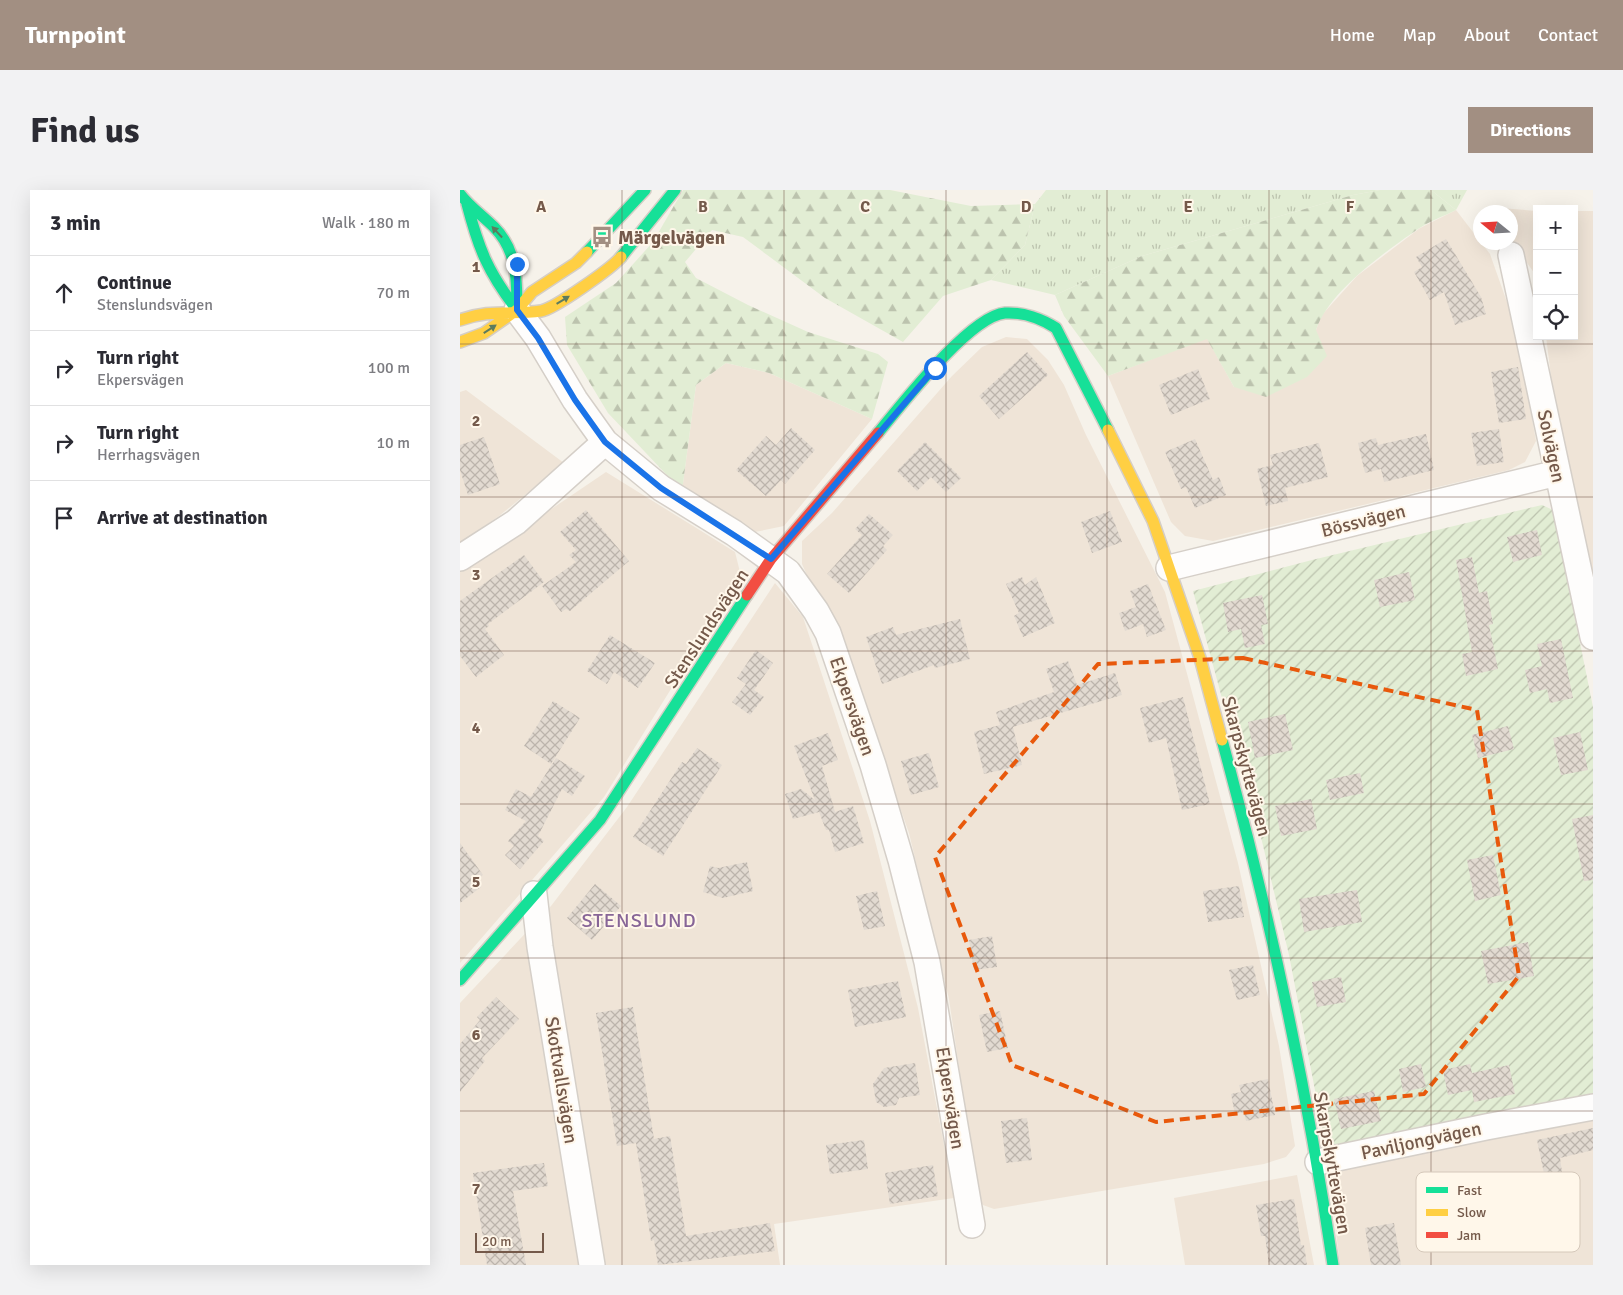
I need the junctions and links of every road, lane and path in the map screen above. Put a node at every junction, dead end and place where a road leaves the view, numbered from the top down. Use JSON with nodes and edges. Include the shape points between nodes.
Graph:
{"nodes":[{"id":1,"x":645,"y":190,"type":"edge"},
{"id":2,"x":676,"y":190,"type":"edge"},
{"id":3,"x":460,"y":194,"type":"edge"},
{"id":4,"x":467,"y":204,"type":"junction"},
{"id":5,"x":1511,"y":255,"type":"dead end"},
{"id":6,"x":517,"y":310,"type":"junction"},
{"id":7,"x":1032,"y":315,"type":"joint"},
{"id":8,"x":460,"y":320,"type":"edge"},
{"id":9,"x":460,"y":342,"type":"edge"},
{"id":10,"x":605,"y":442,"type":"junction"},
{"id":11,"x":1558,"y":473,"type":"junction"},
{"id":12,"x":460,"y":558,"type":"edge"},
{"id":13,"x":771,"y":559,"type":"junction"},
{"id":14,"x":1170,"y":568,"type":"junction"},
{"id":15,"x":1593,"y":637,"type":"edge"},
{"id":16,"x":534,"y":894,"type":"junction"},
{"id":17,"x":460,"y":980,"type":"edge"},
{"id":18,"x":1593,"y":1108,"type":"edge"},
{"id":19,"x":1318,"y":1162,"type":"junction"},
{"id":20,"x":972,"y":1225,"type":"dead end"},
{"id":21,"x":592,"y":1265,"type":"edge"},
{"id":22,"x":1333,"y":1265,"type":"edge"}],
"edges":[{"from":1,"to":6,"type":"street","via":[[576,263],[532,292]]},
{"from":6,"to":2,"type":"street","one_way":true,"via":[[543,311],[582,288],[619,260]]},
{"from":3,"to":4,"type":"street"},
{"from":4,"to":6,"type":"street","via":[[479,248],[496,282]]},
{"from":6,"to":4,"type":"street","one_way":true,"via":[[517,264],[501,235]]},
{"from":5,"to":11,"type":"street","name":"Solvägen"},
{"from":6,"to":8,"type":"street","via":[[479,313]]},
{"from":9,"to":6,"type":"street","one_way":true,"via":[[484,333]]},
{"from":6,"to":10,"type":"street","name":"Ekpersvägen"},
{"from":7,"to":13,"type":"street","name":"Stenslundsvägen","via":[[1005,313],[984,321],[964,336]]},
{"from":7,"to":14,"type":"street","name":"Skarpskyttevägen","via":[[1049,322],[1063,338],[1153,521]]},
{"from":10,"to":12,"type":"street","via":[[516,522]]},
{"from":10,"to":13,"type":"street","name":"Ekpersvägen","via":[[661,488]]},
{"from":11,"to":14,"type":"street","name":"Bössvägen"},
{"from":11,"to":15,"type":"street","name":"Solvägen"},
{"from":13,"to":16,"type":"street","name":"Stenslundsvägen","via":[[600,820]]},
{"from":13,"to":20,"type":"street","name":"Ekpersvägen","via":[[795,579],[828,633],[876,775],[927,962]]},
{"from":14,"to":19,"type":"street","name":"Skarpskyttevägen","via":[[1200,658],[1252,850]]},
{"from":16,"to":17,"type":"street","name":"Stenslundsvägen"},
{"from":16,"to":21,"type":"street","name":"Skottvallsvägen"},
{"from":18,"to":19,"type":"street","name":"Paviljongvägen"},
{"from":19,"to":22,"type":"street","name":"Skarpskyttevägen"}]}
